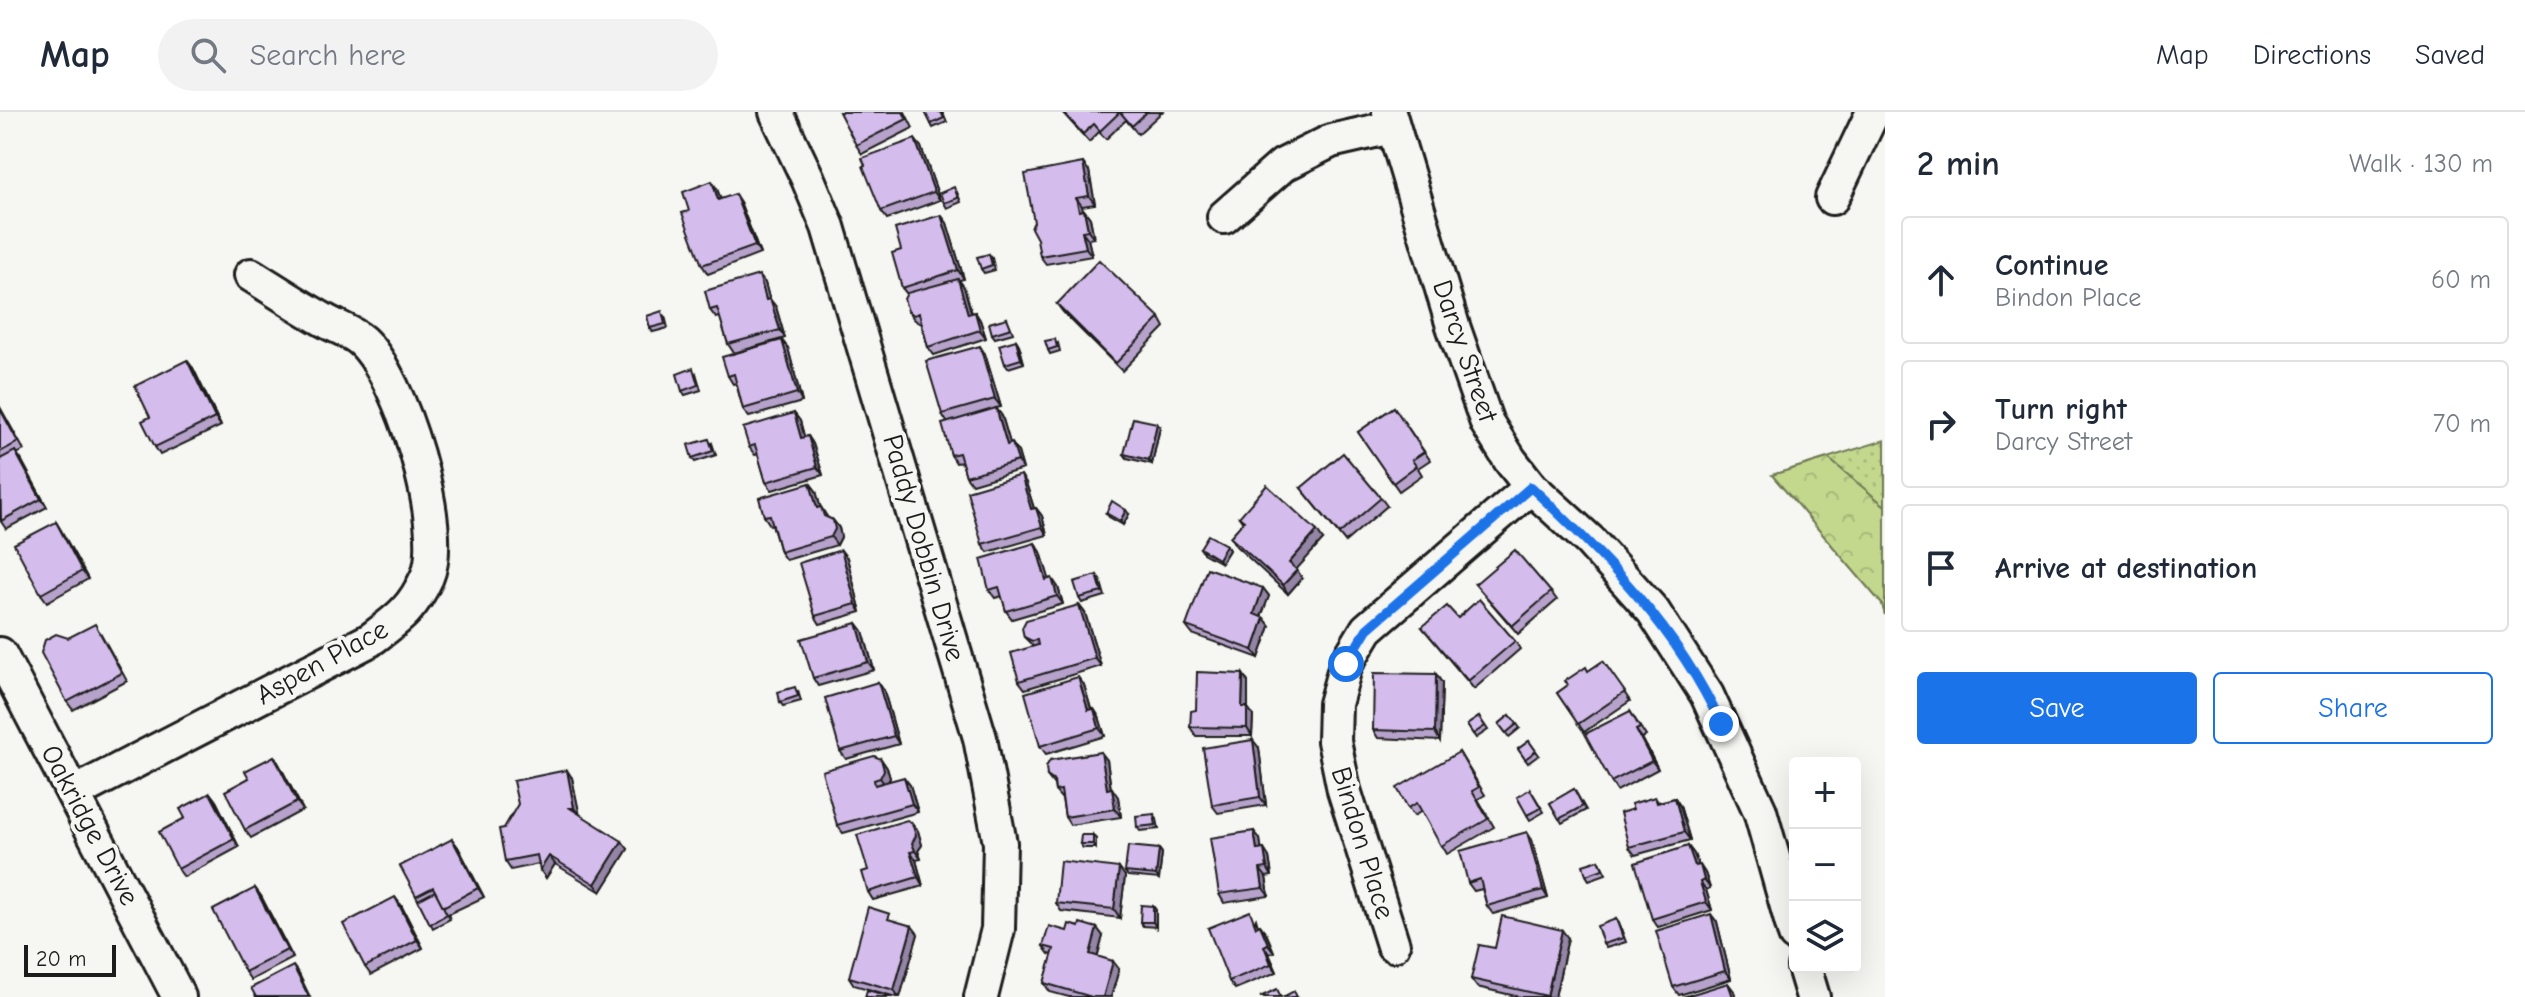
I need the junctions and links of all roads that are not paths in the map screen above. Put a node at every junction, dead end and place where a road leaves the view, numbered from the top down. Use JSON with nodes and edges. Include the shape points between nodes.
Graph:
{"nodes":[{"id":1,"x":776,"y":112,"type":"edge"},
{"id":2,"x":1873,"y":112,"type":"edge"},
{"id":3,"x":1390,"y":119,"type":"edge"},
{"id":4,"x":1832,"y":198,"type":"dead end"},
{"id":5,"x":1224,"y":217,"type":"dead end"},
{"id":6,"x":251,"y":275,"type":"dead end"},
{"id":7,"x":1531,"y":487,"type":"junction"},
{"id":8,"x":0,"y":654,"type":"edge"},
{"id":9,"x":74,"y":793,"type":"junction"},
{"id":10,"x":1789,"y":914,"type":"edge"},
{"id":11,"x":1393,"y":945,"type":"dead end"},
{"id":12,"x":1806,"y":973,"type":"edge"},
{"id":13,"x":179,"y":997,"type":"edge"},
{"id":14,"x":981,"y":997,"type":"edge"},
{"id":15,"x":1813,"y":997,"type":"edge"}],
"edges":[{"from":1,"to":14,"type":"street","name":"Paddy Dobbin Drive","via":[[828,227],[980,738],[1000,843],[998,929]]},
{"from":2,"to":4,"type":"street"},
{"from":3,"to":5,"type":"street","via":[[1283,165]]},
{"from":3,"to":7,"type":"street","name":"Darcy Street","via":[[1487,423]]},
{"from":6,"to":9,"type":"street","name":"Aspen Place","via":[[361,341],[389,377],[427,496],[433,540],[428,575],[406,614],[370,640]]},
{"from":7,"to":10,"type":"street","name":"Darcy Street","via":[[1590,541],[1653,611],[1707,695],[1760,811]]},
{"from":7,"to":11,"type":"street","name":"Bindon Place","via":[[1367,629],[1346,664],[1335,704],[1334,741],[1344,790]]},
{"from":8,"to":9,"type":"street","name":"Oakridge Drive"},
{"from":9,"to":13,"type":"street","name":"Oakridge Drive"},
{"from":12,"to":15,"type":"street"}]}
